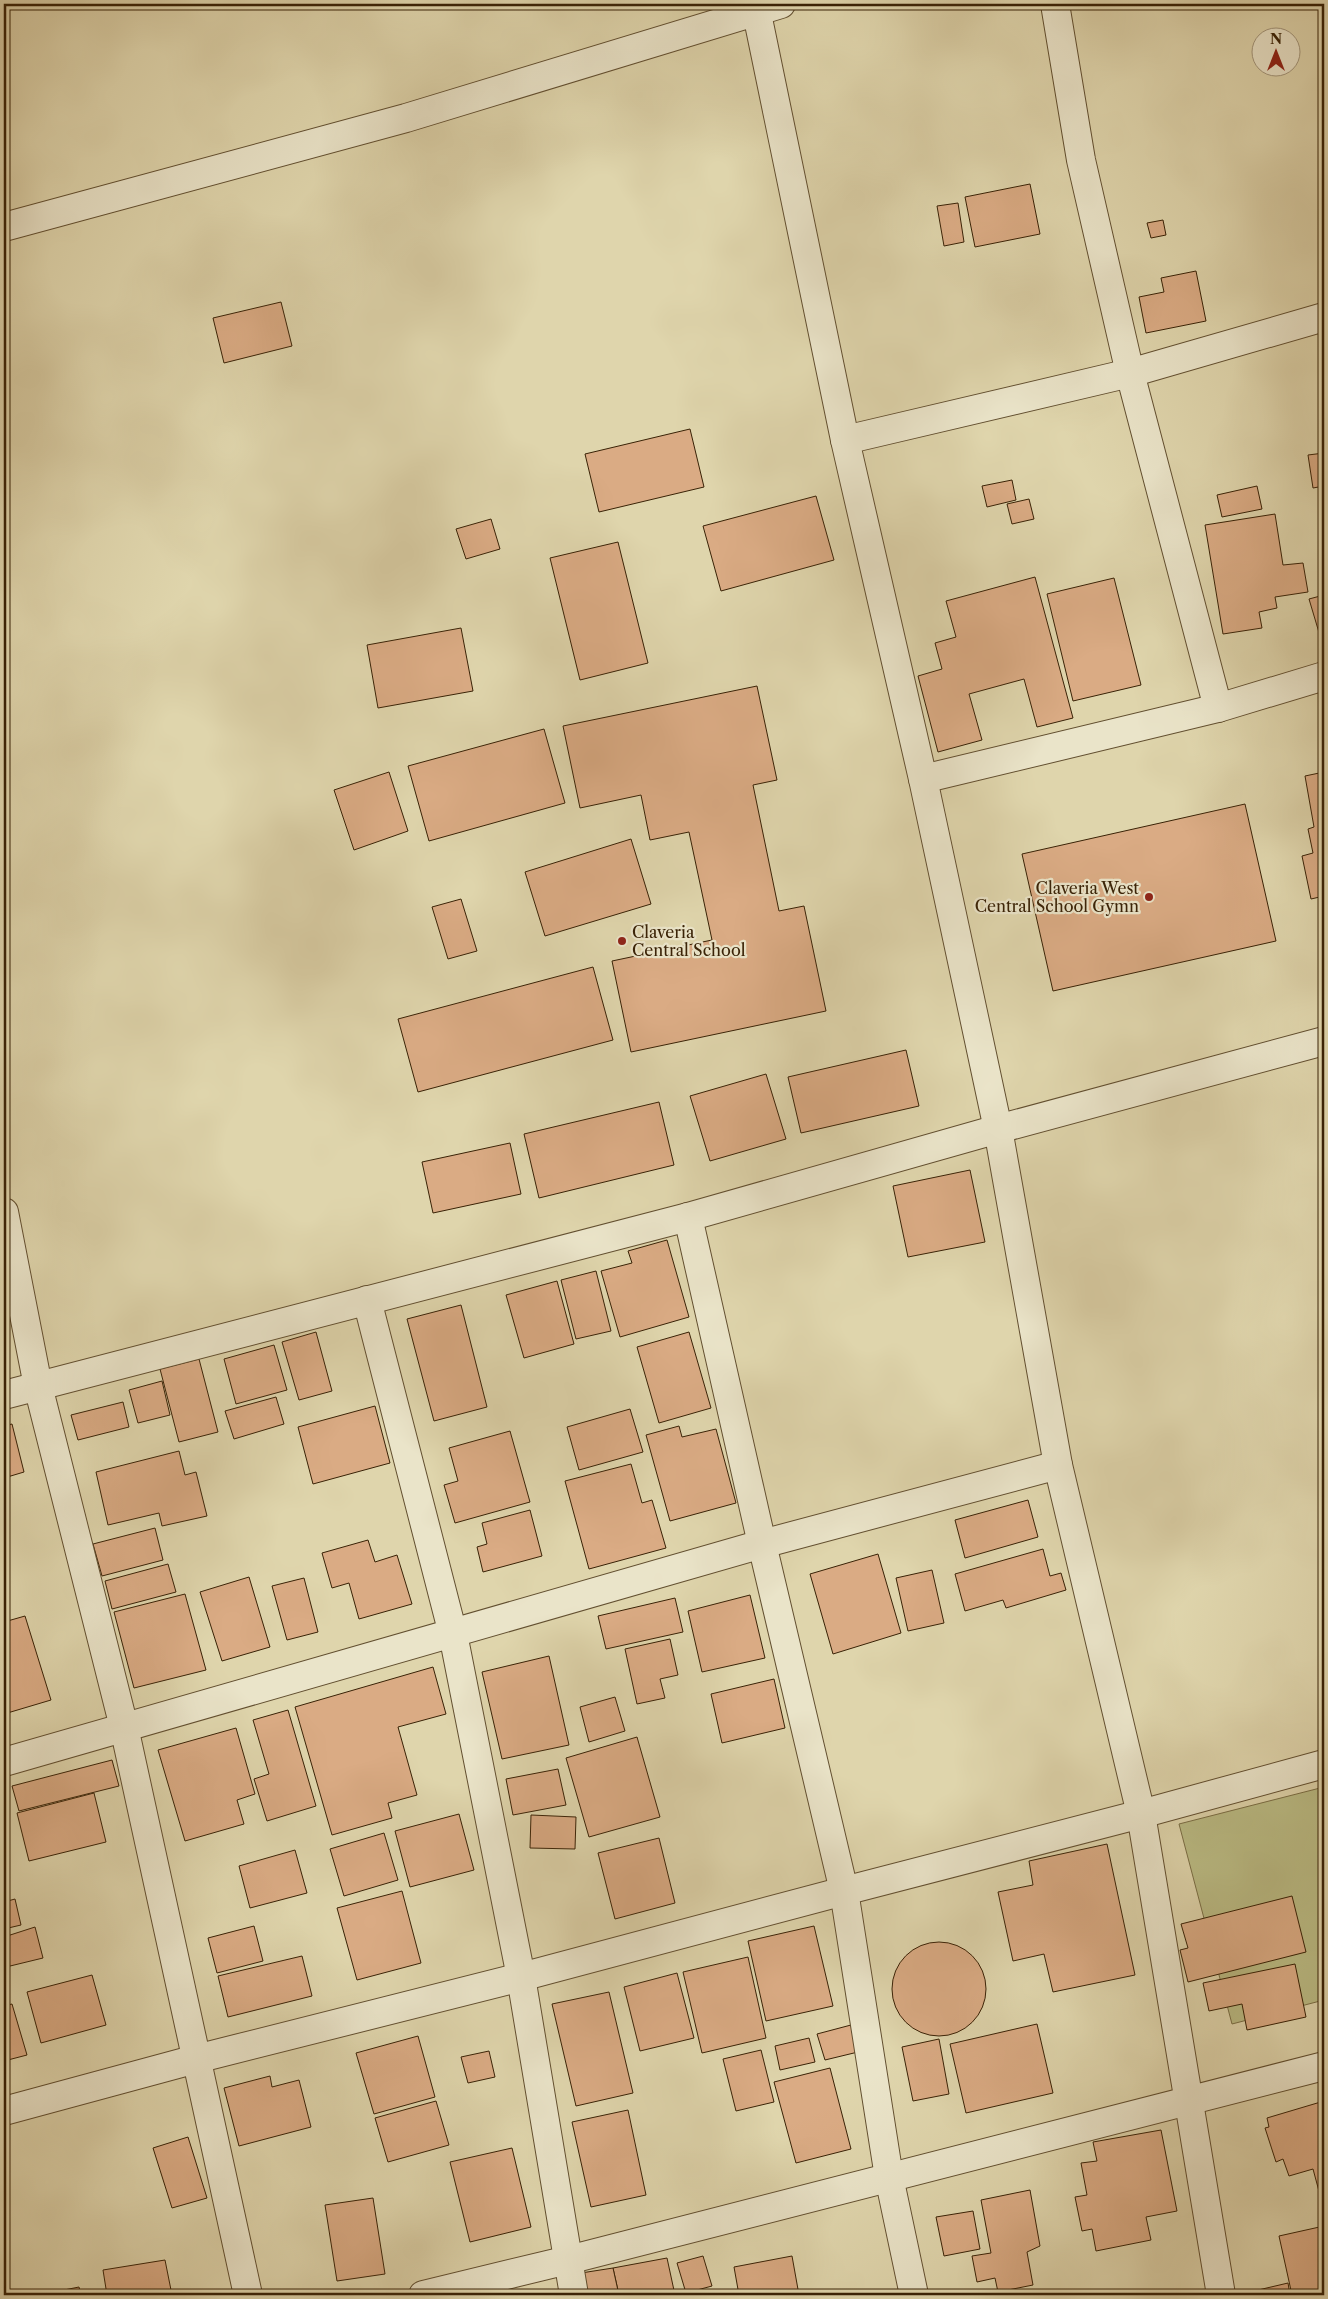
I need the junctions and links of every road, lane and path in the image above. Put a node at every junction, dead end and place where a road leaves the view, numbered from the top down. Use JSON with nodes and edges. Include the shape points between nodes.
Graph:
{"nodes":[{"id":1,"x":1055,"y":4,"type":"edge"},
{"id":2,"x":764,"y":6,"type":"edge"},
{"id":3,"x":4,"y":227,"type":"edge"},
{"id":4,"x":1324,"y":317,"type":"edge"},
{"id":5,"x":1130,"y":373,"type":"junction"},
{"id":6,"x":845,"y":440,"type":"junction"},
{"id":7,"x":1324,"y":676,"type":"edge"},
{"id":8,"x":1218,"y":708,"type":"junction"},
{"id":9,"x":923,"y":779,"type":"junction"},
{"id":10,"x":1324,"y":1041,"type":"edge"},
{"id":11,"x":998,"y":1129,"type":"junction"},
{"id":12,"x":4,"y":1212,"type":"edge"},
{"id":13,"x":688,"y":1217,"type":"junction"},
{"id":14,"x":367,"y":1300,"type":"junction"},
{"id":15,"x":38,"y":1386,"type":"junction"},
{"id":16,"x":4,"y":1395,"type":"edge"},
{"id":17,"x":1058,"y":1465,"type":"junction"},
{"id":18,"x":762,"y":1544,"type":"junction"},
{"id":19,"x":453,"y":1634,"type":"junction"},
{"id":20,"x":124,"y":1727,"type":"junction"},
{"id":21,"x":4,"y":1762,"type":"edge"},
{"id":22,"x":1324,"y":1764,"type":"edge"},
{"id":23,"x":1141,"y":1814,"type":"junction"},
{"id":24,"x":844,"y":1890,"type":"junction"},
{"id":25,"x":521,"y":1977,"type":"junction"},
{"id":26,"x":196,"y":2058,"type":"junction"},
{"id":27,"x":1324,"y":2066,"type":"edge"},
{"id":28,"x":1189,"y":2102,"type":"junction"},
{"id":29,"x":4,"y":2111,"type":"edge"},
{"id":30,"x":889,"y":2177,"type":"junction"},
{"id":31,"x":568,"y":2260,"type":"junction"},
{"id":32,"x":248,"y":2295,"type":"edge"},
{"id":33,"x":423,"y":2295,"type":"edge"},
{"id":34,"x":574,"y":2295,"type":"edge"},
{"id":35,"x":914,"y":2295,"type":"edge"},
{"id":36,"x":1221,"y":2295,"type":"edge"}],
"edges":[{"from":1,"to":5,"type":"street","via":[[1081,160]]},
{"from":2,"to":3,"type":"street","via":[[406,118]]},
{"from":2,"to":6,"type":"street"},
{"from":4,"to":5,"type":"street"},
{"from":5,"to":6,"type":"street"},
{"from":5,"to":8,"type":"street"},
{"from":6,"to":9,"type":"street"},
{"from":7,"to":8,"type":"street"},
{"from":8,"to":9,"type":"street"},
{"from":9,"to":11,"type":"street"},
{"from":10,"to":11,"type":"street"},
{"from":11,"to":13,"type":"street"},
{"from":11,"to":17,"type":"street"},
{"from":12,"to":15,"type":"street"},
{"from":13,"to":14,"type":"street"},
{"from":13,"to":18,"type":"street"},
{"from":14,"to":15,"type":"street"},
{"from":14,"to":19,"type":"street"},
{"from":15,"to":16,"type":"street"},
{"from":15,"to":20,"type":"street"},
{"from":17,"to":18,"type":"street"},
{"from":17,"to":23,"type":"street"},
{"from":18,"to":19,"type":"street"},
{"from":18,"to":24,"type":"street"},
{"from":19,"to":20,"type":"street"},
{"from":19,"to":25,"type":"street"},
{"from":20,"to":21,"type":"street"},
{"from":20,"to":26,"type":"street"},
{"from":22,"to":23,"type":"street"},
{"from":23,"to":24,"type":"street"},
{"from":23,"to":28,"type":"street"},
{"from":24,"to":25,"type":"street"},
{"from":24,"to":30,"type":"street"},
{"from":25,"to":26,"type":"street"},
{"from":25,"to":31,"type":"street"},
{"from":26,"to":29,"type":"street"},
{"from":26,"to":32,"type":"street"},
{"from":27,"to":28,"type":"street"},
{"from":28,"to":30,"type":"street"},
{"from":28,"to":36,"type":"street"},
{"from":30,"to":31,"type":"street"},
{"from":30,"to":35,"type":"street"},
{"from":31,"to":33,"type":"street"},
{"from":31,"to":34,"type":"street"}]}
